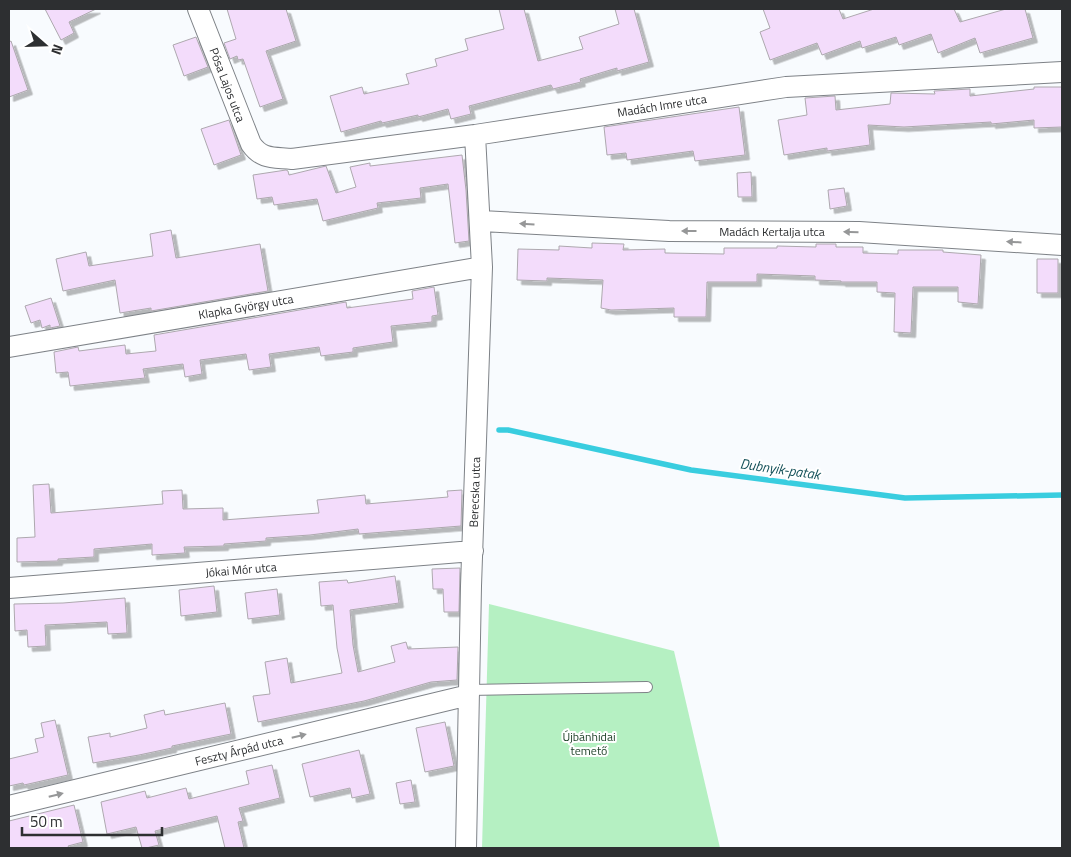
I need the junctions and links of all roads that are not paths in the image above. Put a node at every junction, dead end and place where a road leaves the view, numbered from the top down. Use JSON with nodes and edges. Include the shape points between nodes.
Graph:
{"nodes":[{"id":1,"x":198,"y":9,"type":"edge"},
{"id":2,"x":1062,"y":72,"type":"edge"},
{"id":3,"x":475,"y":136,"type":"junction"},
{"id":4,"x":263,"y":156,"type":"joint"},
{"id":5,"x":481,"y":221,"type":"junction"},
{"id":6,"x":1062,"y":245,"type":"edge"},
{"id":7,"x":482,"y":267,"type":"junction"},
{"id":8,"x":9,"y":347,"type":"edge"},
{"id":9,"x":472,"y":551,"type":"junction"},
{"id":10,"x":9,"y":588,"type":"edge"},
{"id":11,"x":647,"y":687,"type":"dead end"},
{"id":12,"x":469,"y":692,"type":"junction"},
{"id":13,"x":9,"y":806,"type":"edge"},
{"id":14,"x":466,"y":848,"type":"edge"}],
"edges":[{"from":1,"to":4,"type":"street","name":"Pósa Lajos utca","via":[[251,144]]},
{"from":2,"to":3,"type":"street","name":"Madách Imre utca","via":[[786,87]]},
{"from":3,"to":4,"type":"street","name":"Madách Imre utca","via":[[292,159]]},
{"from":3,"to":5,"type":"street","name":"Berecska utca"},
{"from":6,"to":5,"type":"street","name":"Madách Kertalja utca","one_way":true,"via":[[859,232],[669,231]]},
{"from":5,"to":7,"type":"street","name":"Berecska utca"},
{"from":7,"to":8,"type":"street","name":"Klapka György utca"},
{"from":7,"to":9,"type":"street","name":"Berecska utca"},
{"from":9,"to":10,"type":"street","name":"Jókai Mór utca"},
{"from":9,"to":12,"type":"street","name":"Berecska utca"},
{"from":11,"to":12,"type":"lane"},
{"from":13,"to":12,"type":"street","name":"Feszty Árpád utca","one_way":true},
{"from":12,"to":14,"type":"street","name":"Berecska utca"}]}
